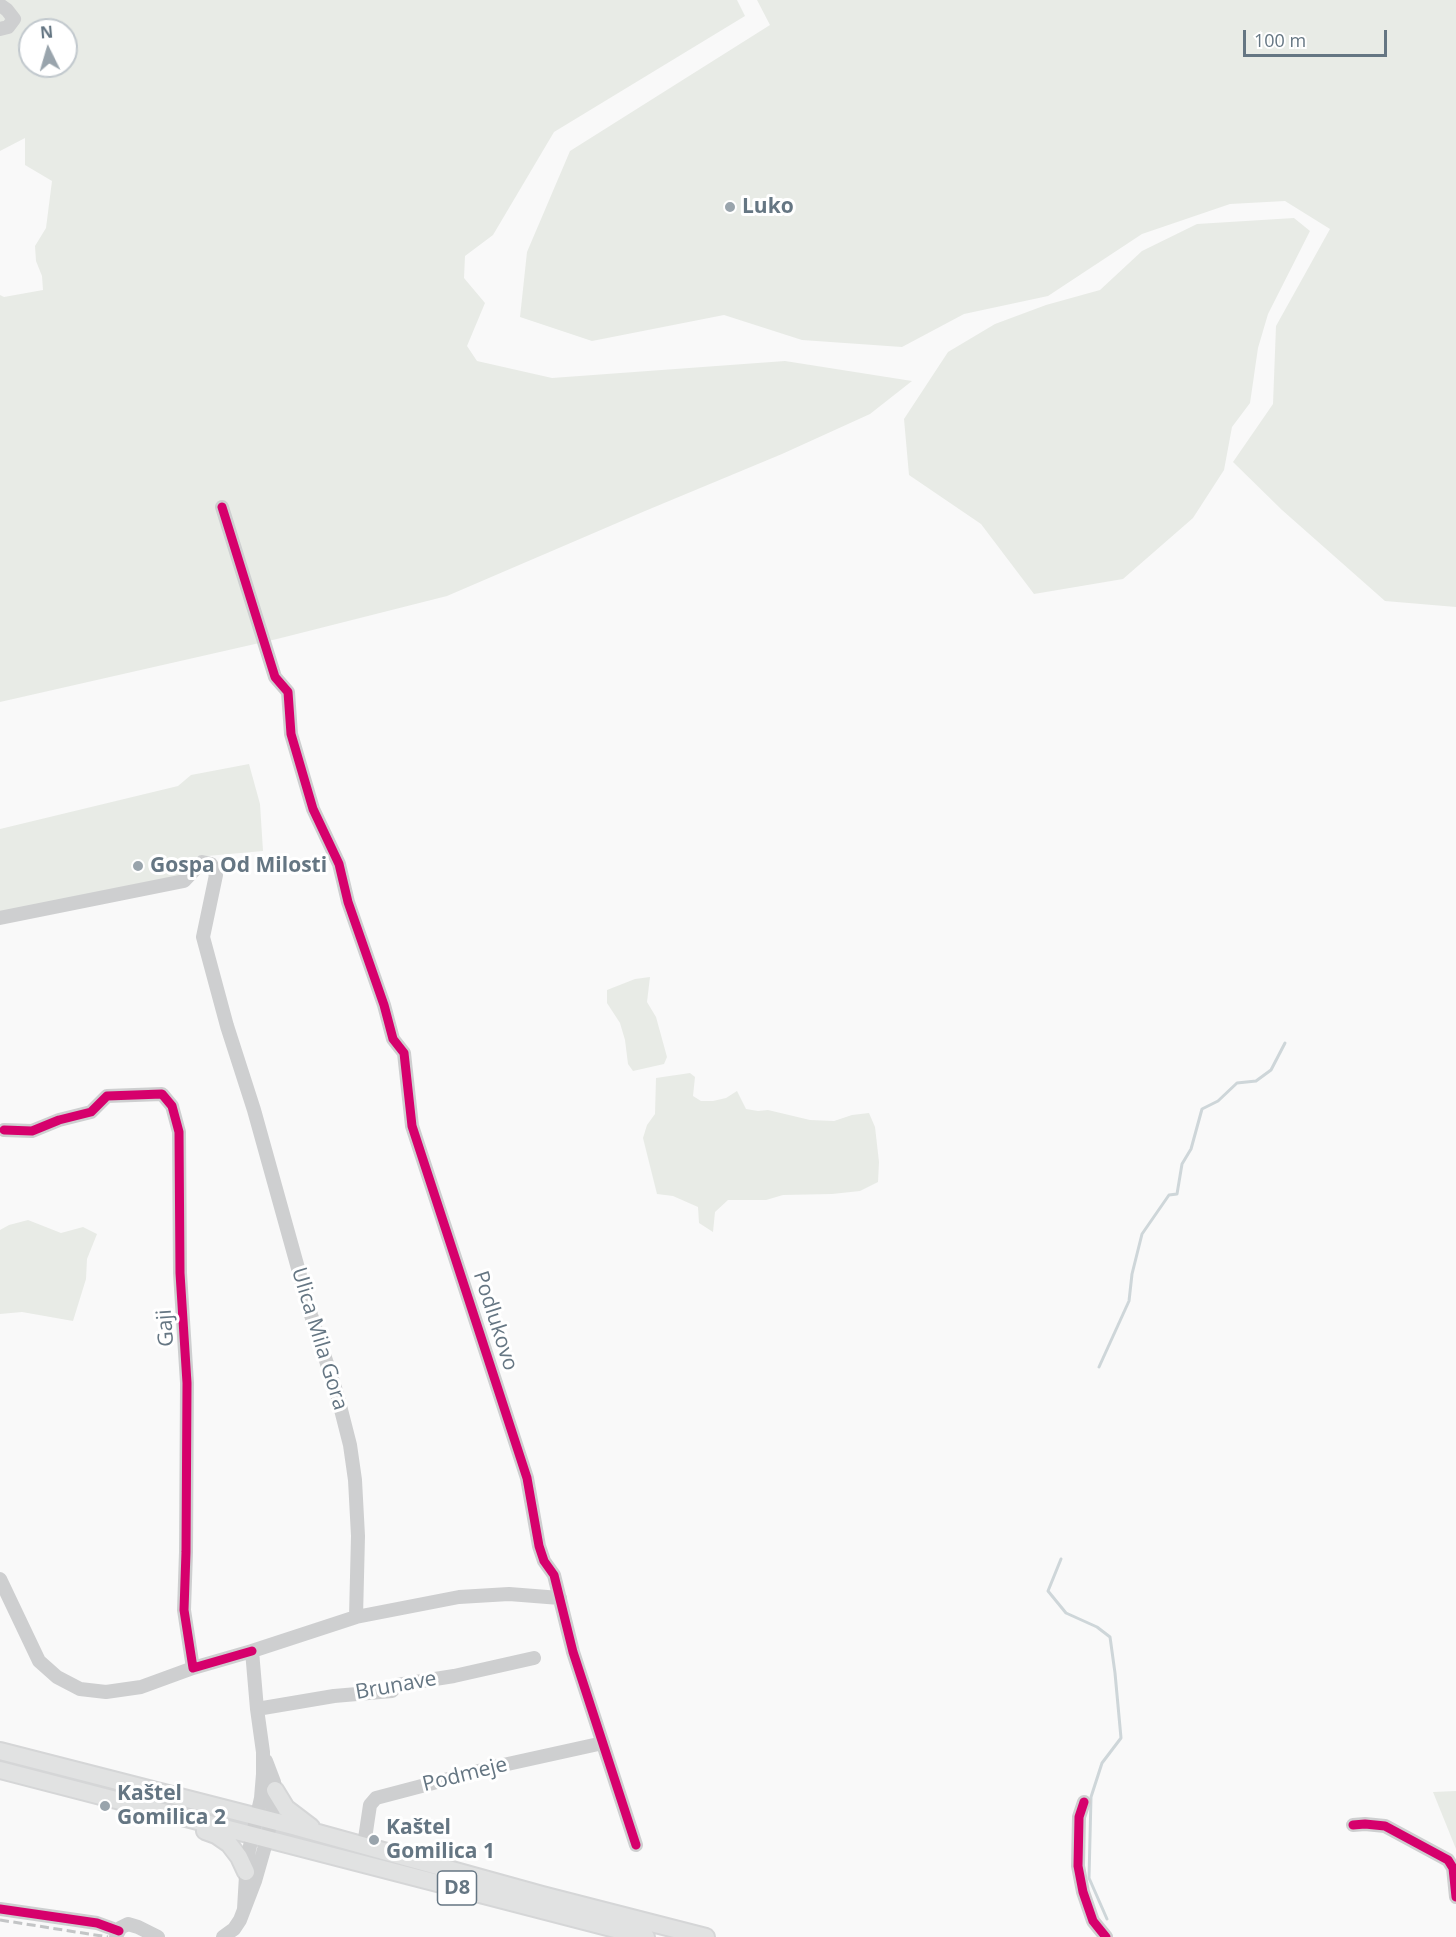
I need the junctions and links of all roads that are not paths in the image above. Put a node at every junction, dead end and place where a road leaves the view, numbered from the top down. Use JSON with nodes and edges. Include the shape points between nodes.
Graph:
{"nodes":[{"id":1,"x":0,"y":5,"type":"edge"},
{"id":2,"x":0,"y":29,"type":"edge"},
{"id":3,"x":222,"y":507,"type":"dead end"},
{"id":4,"x":0,"y":918,"type":"edge"},
{"id":5,"x":4,"y":1130,"type":"dead end"},
{"id":6,"x":0,"y":1578,"type":"edge"},
{"id":7,"x":560,"y":1598,"type":"junction"},
{"id":8,"x":356,"y":1617,"type":"junction"},
{"id":9,"x":252,"y":1651,"type":"junction"},
{"id":10,"x":534,"y":1658,"type":"dead end"},
{"id":11,"x":192,"y":1668,"type":"junction"},
{"id":12,"x":256,"y":1709,"type":"junction"},
{"id":13,"x":603,"y":1743,"type":"junction"},
{"id":14,"x":0,"y":1750,"type":"edge"},
{"id":15,"x":263,"y":1752,"type":"junction"},
{"id":16,"x":0,"y":1770,"type":"edge"},
{"id":17,"x":275,"y":1791,"type":"junction"},
{"id":18,"x":1084,"y":1802,"type":"dead end"},
{"id":19,"x":264,"y":1819,"type":"junction"},
{"id":20,"x":191,"y":1820,"type":"junction"},
{"id":21,"x":1353,"y":1825,"type":"dead end"},
{"id":22,"x":322,"y":1834,"type":"junction"},
{"id":23,"x":260,"y":1838,"type":"junction"},
{"id":24,"x":364,"y":1845,"type":"junction"},
{"id":25,"x":636,"y":1845,"type":"dead end"},
{"id":26,"x":246,"y":1872,"type":"junction"},
{"id":27,"x":1456,"y":1897,"type":"edge"},
{"id":28,"x":0,"y":1909,"type":"edge"},
{"id":29,"x":244,"y":1909,"type":"junction"},
{"id":30,"x":117,"y":1934,"type":"edge"},
{"id":31,"x":158,"y":1937,"type":"edge"},
{"id":32,"x":223,"y":1937,"type":"edge"},
{"id":33,"x":646,"y":1937,"type":"edge"},
{"id":34,"x":706,"y":1937,"type":"edge"},
{"id":35,"x":1106,"y":1937,"type":"edge"}],
"edges":[{"from":1,"to":2,"type":"street","via":[[14,19],[8,27]]},
{"from":3,"to":7,"type":"street","name":"Podlukovo","via":[[275,677],[288,692],[291,734],[313,809],[339,864],[393,1040],[404,1053],[412,1126],[527,1478],[539,1546],[554,1575]]},
{"from":4,"to":8,"type":"street","name":"Ulica Mila Gora","via":[[184,881],[202,862],[211,864],[216,875],[203,937],[350,1445],[358,1536]]},
{"from":5,"to":11,"type":"street","name":"Gaji","via":[[32,1131],[91,1112],[107,1096],[162,1094],[172,1106],[179,1132],[180,1273],[187,1383],[184,1610]]},
{"from":6,"to":11,"type":"street","via":[[39,1661],[57,1677],[80,1689],[106,1692],[141,1687]]},
{"from":7,"to":8,"type":"street","via":[[508,1594],[459,1597]]},
{"from":7,"to":13,"type":"street","name":"Podlukovo"},
{"from":8,"to":9,"type":"street"},
{"from":9,"to":11,"type":"street"},
{"from":9,"to":12,"type":"street"},
{"from":10,"to":12,"type":"street","name":"Brunave","via":[[397,1685],[392,1690]]},
{"from":12,"to":15,"type":"street"},
{"from":13,"to":24,"type":"street","name":"Podmeje","via":[[376,1798],[370,1805]]},
{"from":13,"to":25,"type":"street","name":"Podlukovo"},
{"from":14,"to":19,"type":"main road","number":"D8"},
{"from":15,"to":17,"type":"street"},
{"from":15,"to":19,"type":"street"},
{"from":16,"to":20,"type":"main road","number":"D8"},
{"from":17,"to":19,"type":"street","via":[[275,1807]]},
{"from":17,"to":22,"type":"main road","via":[[286,1808]]},
{"from":18,"to":35,"type":"street","via":[[1079,1817],[1078,1866],[1093,1921]]},
{"from":19,"to":22,"type":"main road","number":"D8"},
{"from":19,"to":23,"type":"street"},
{"from":20,"to":23,"type":"main road","number":"D8"},
{"from":20,"to":26,"type":"main road","via":[[229,1844]]},
{"from":21,"to":27,"type":"street","via":[[1385,1826],[1448,1860],[1453,1868]]},
{"from":22,"to":24,"type":"main road","number":"D8"},
{"from":23,"to":26,"type":"street"},
{"from":23,"to":29,"type":"street","via":[[255,1881]]},
{"from":23,"to":33,"type":"main road","number":"D8"},
{"from":24,"to":34,"type":"main road","number":"D8"},
{"from":26,"to":29,"type":"street"},
{"from":28,"to":30,"type":"street","via":[[97,1923]]},
{"from":29,"to":32,"type":"street","via":[[234,1929]]},
{"from":30,"to":31,"type":"street","via":[[123,1925],[133,1925]]}]}
